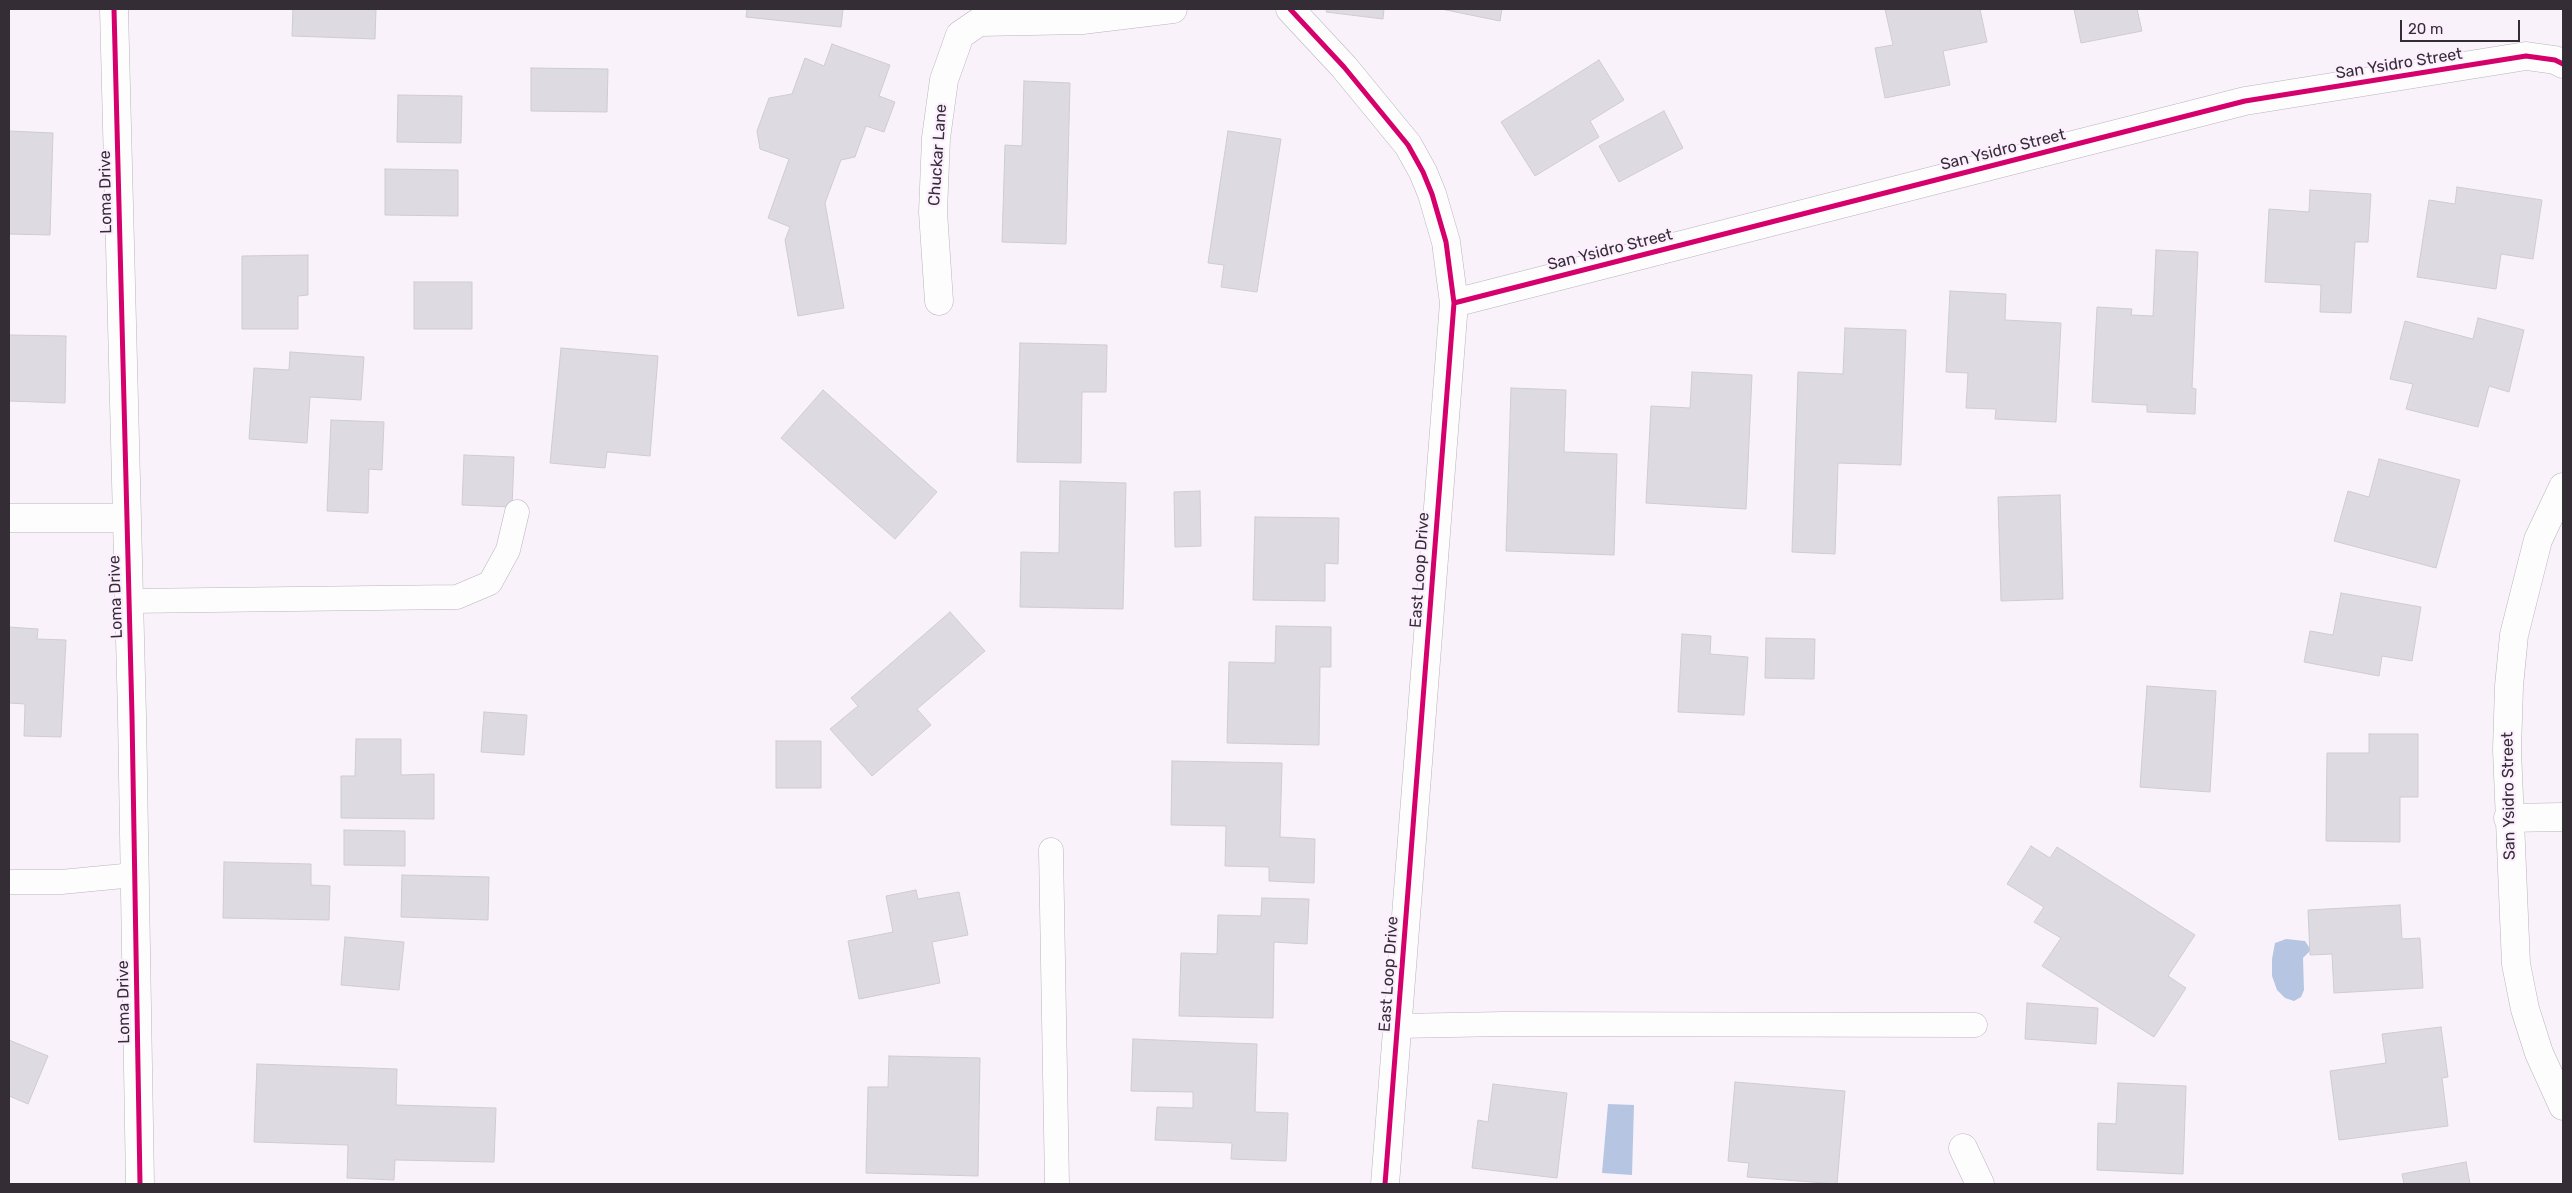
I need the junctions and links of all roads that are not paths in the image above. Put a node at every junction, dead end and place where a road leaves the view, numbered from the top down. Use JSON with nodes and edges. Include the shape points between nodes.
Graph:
{"nodes":[{"id":1,"x":114,"y":9,"type":"edge"},
{"id":2,"x":1173,"y":9,"type":"edge"},
{"id":3,"x":1290,"y":9,"type":"edge"},
{"id":4,"x":2563,"y":64,"type":"edge"},
{"id":5,"x":939,"y":301,"type":"dead end"},
{"id":6,"x":1454,"y":303,"type":"junction"},
{"id":7,"x":2563,"y":487,"type":"edge"},
{"id":8,"x":517,"y":512,"type":"dead end"},
{"id":9,"x":9,"y":518,"type":"edge"},
{"id":10,"x":126,"y":518,"type":"junction"},
{"id":11,"x":129,"y":601,"type":"junction"},
{"id":12,"x":2563,"y":817,"type":"edge"},
{"id":13,"x":2508,"y":818,"type":"junction"},
{"id":14,"x":1051,"y":850,"type":"dead end"},
{"id":15,"x":134,"y":875,"type":"junction"},
{"id":16,"x":9,"y":882,"type":"edge"},
{"id":17,"x":1975,"y":1025,"type":"dead end"},
{"id":18,"x":1398,"y":1026,"type":"junction"},
{"id":19,"x":2563,"y":1106,"type":"edge"},
{"id":20,"x":1963,"y":1148,"type":"dead end"},
{"id":21,"x":140,"y":1184,"type":"edge"},
{"id":22,"x":1057,"y":1184,"type":"edge"},
{"id":23,"x":1385,"y":1184,"type":"edge"},
{"id":24,"x":1980,"y":1184,"type":"edge"}],
"edges":[{"from":1,"to":10,"type":"street","name":"Loma Drive"},
{"from":2,"to":5,"type":"street","name":"Chuckar Lane","via":[[1082,20],[979,22],[960,35],[943,90],[936,138],[933,212]]},
{"from":3,"to":6,"type":"street","name":"East Loop Drive","via":[[1344,67],[1408,146],[1423,172],[1446,242]]},
{"from":4,"to":6,"type":"street","name":"San Ysidro Street","via":[[2526,56],[2245,101]]},
{"from":6,"to":18,"type":"street","name":"East Loop Drive"},
{"from":7,"to":13,"type":"street","name":"San Ysidro Street","via":[[2538,540],[2514,635],[2508,696]]},
{"from":8,"to":11,"type":"lane","via":[[508,550],[490,583],[457,597]]},
{"from":9,"to":10,"type":"street"},
{"from":10,"to":11,"type":"street","name":"Loma Drive"},
{"from":11,"to":15,"type":"street","name":"Loma Drive"},
{"from":12,"to":13,"type":"street"},
{"from":13,"to":19,"type":"street","name":"San Ysidro Street","via":[[2516,964],[2525,1009],[2539,1053]]},
{"from":14,"to":22,"type":"lane"},
{"from":15,"to":16,"type":"lane","via":[[61,882]]},
{"from":15,"to":21,"type":"street","name":"Loma Drive"},
{"from":17,"to":18,"type":"lane"},
{"from":18,"to":23,"type":"street","name":"East Loop Drive"},
{"from":20,"to":24,"type":"street"}]}
